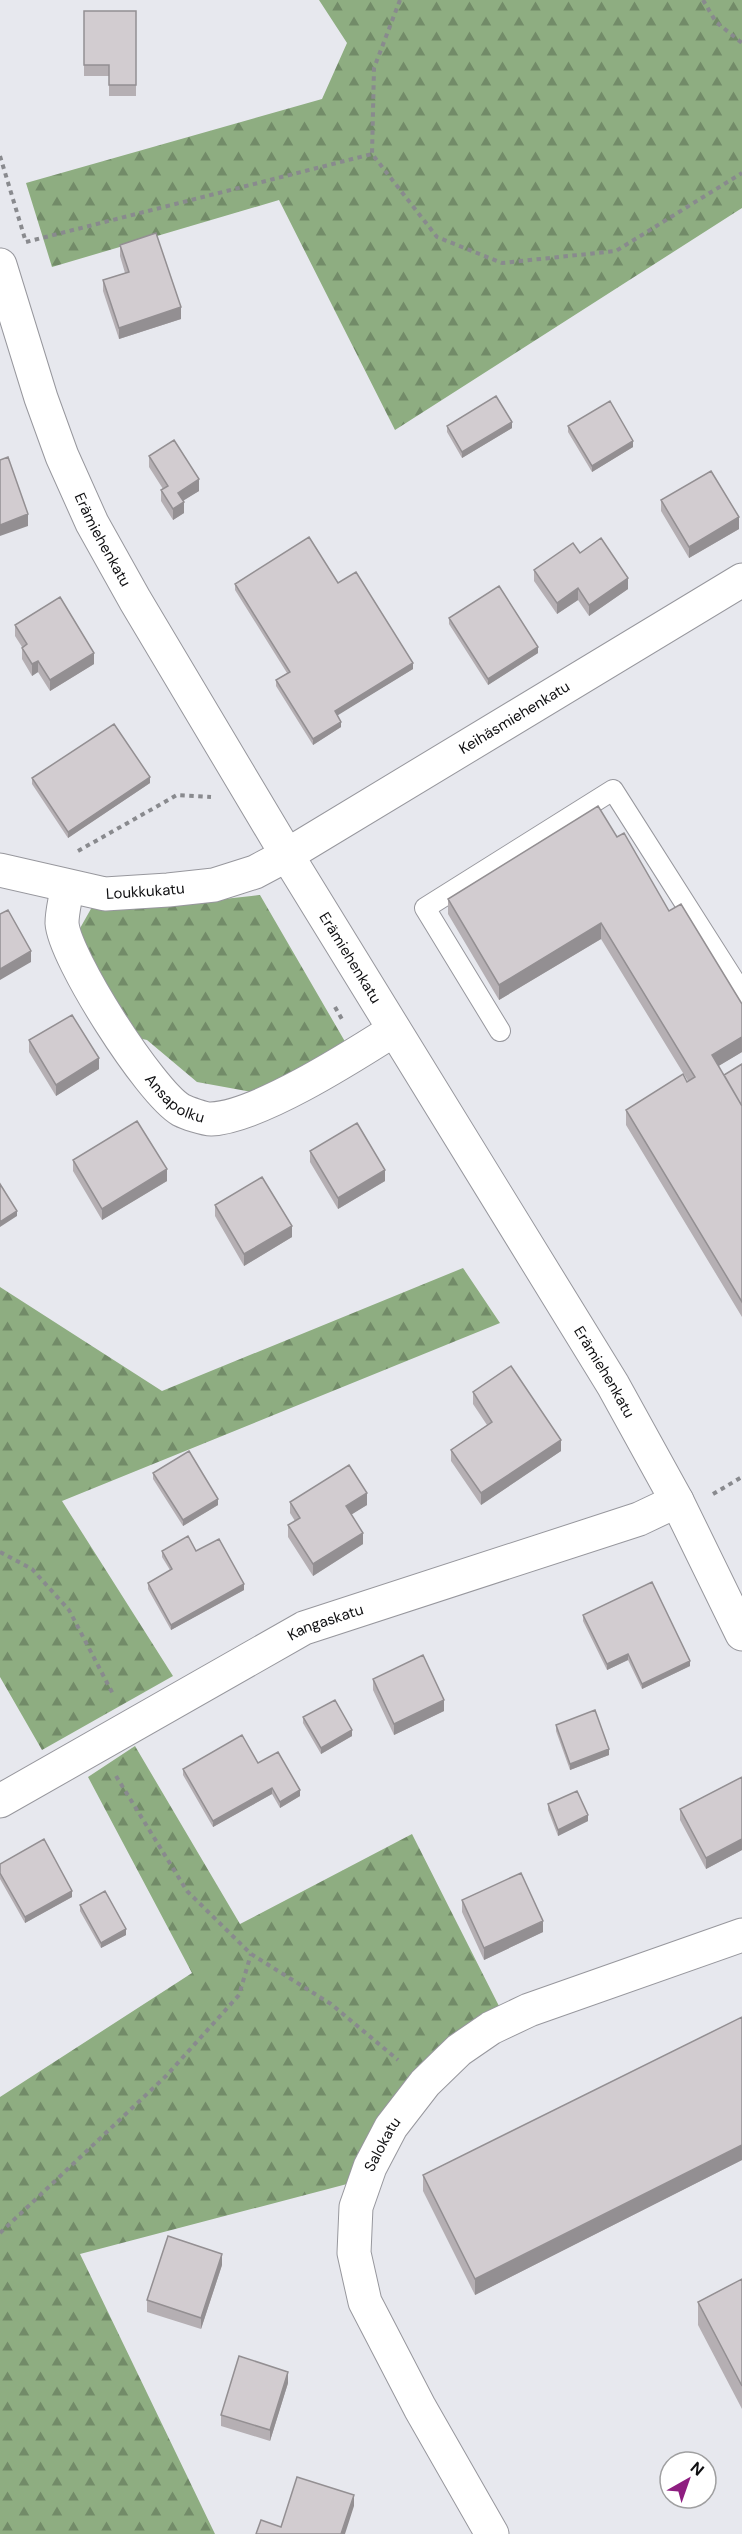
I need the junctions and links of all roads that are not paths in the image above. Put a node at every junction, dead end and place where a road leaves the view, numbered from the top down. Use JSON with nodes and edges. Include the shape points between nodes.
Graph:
{"nodes":[{"id":1,"x":14,"y":259,"type":"edge"},
{"id":2,"x":742,"y":580,"type":"edge"},
{"id":3,"x":287,"y":855,"type":"junction"},
{"id":4,"x":0,"y":870,"type":"edge"},
{"id":5,"x":67,"y":887,"type":"junction"},
{"id":6,"x":742,"y":993,"type":"edge"},
{"id":7,"x":394,"y":1030,"type":"junction"},
{"id":8,"x":500,"y":1032,"type":"dead end"},
{"id":9,"x":677,"y":1501,"type":"junction"},
{"id":10,"x":742,"y":1634,"type":"edge"},
{"id":11,"x":0,"y":1801,"type":"edge"},
{"id":12,"x":742,"y":1935,"type":"edge"},
{"id":13,"x":492,"y":2534,"type":"edge"}],
"edges":[{"from":1,"to":3,"type":"street","name":"Erämiehenkatu","via":[[45,408],[92,523]]},
{"from":2,"to":3,"type":"street","name":"Keihäsmiehenkatu"},
{"from":3,"to":5,"type":"street","name":"Loukkukatu","via":[[255,872],[214,885],[105,894]]},
{"from":3,"to":7,"type":"street","name":"Erämiehenkatu"},
{"from":4,"to":5,"type":"street","name":"Loukkukatu"},
{"from":5,"to":7,"type":"street","name":"Ansapolku","via":[[62,924],[76,961],[119,1037],[151,1082],[180,1110],[210,1119],[258,1107]]},
{"from":6,"to":8,"type":"lane","via":[[613,790],[425,908]]},
{"from":7,"to":9,"type":"street","name":"Erämiehenkatu","via":[[614,1385]]},
{"from":9,"to":10,"type":"street","name":"Erämiehenkatu"},
{"from":9,"to":11,"type":"street","name":"Kangaskatu","via":[[639,1519],[304,1628]]},
{"from":12,"to":13,"type":"street","name":"Salokatu","via":[[501,2023],[459,2050],[424,2083],[391,2127],[370,2167],[356,2207],[354,2253],[365,2302]]}]}
